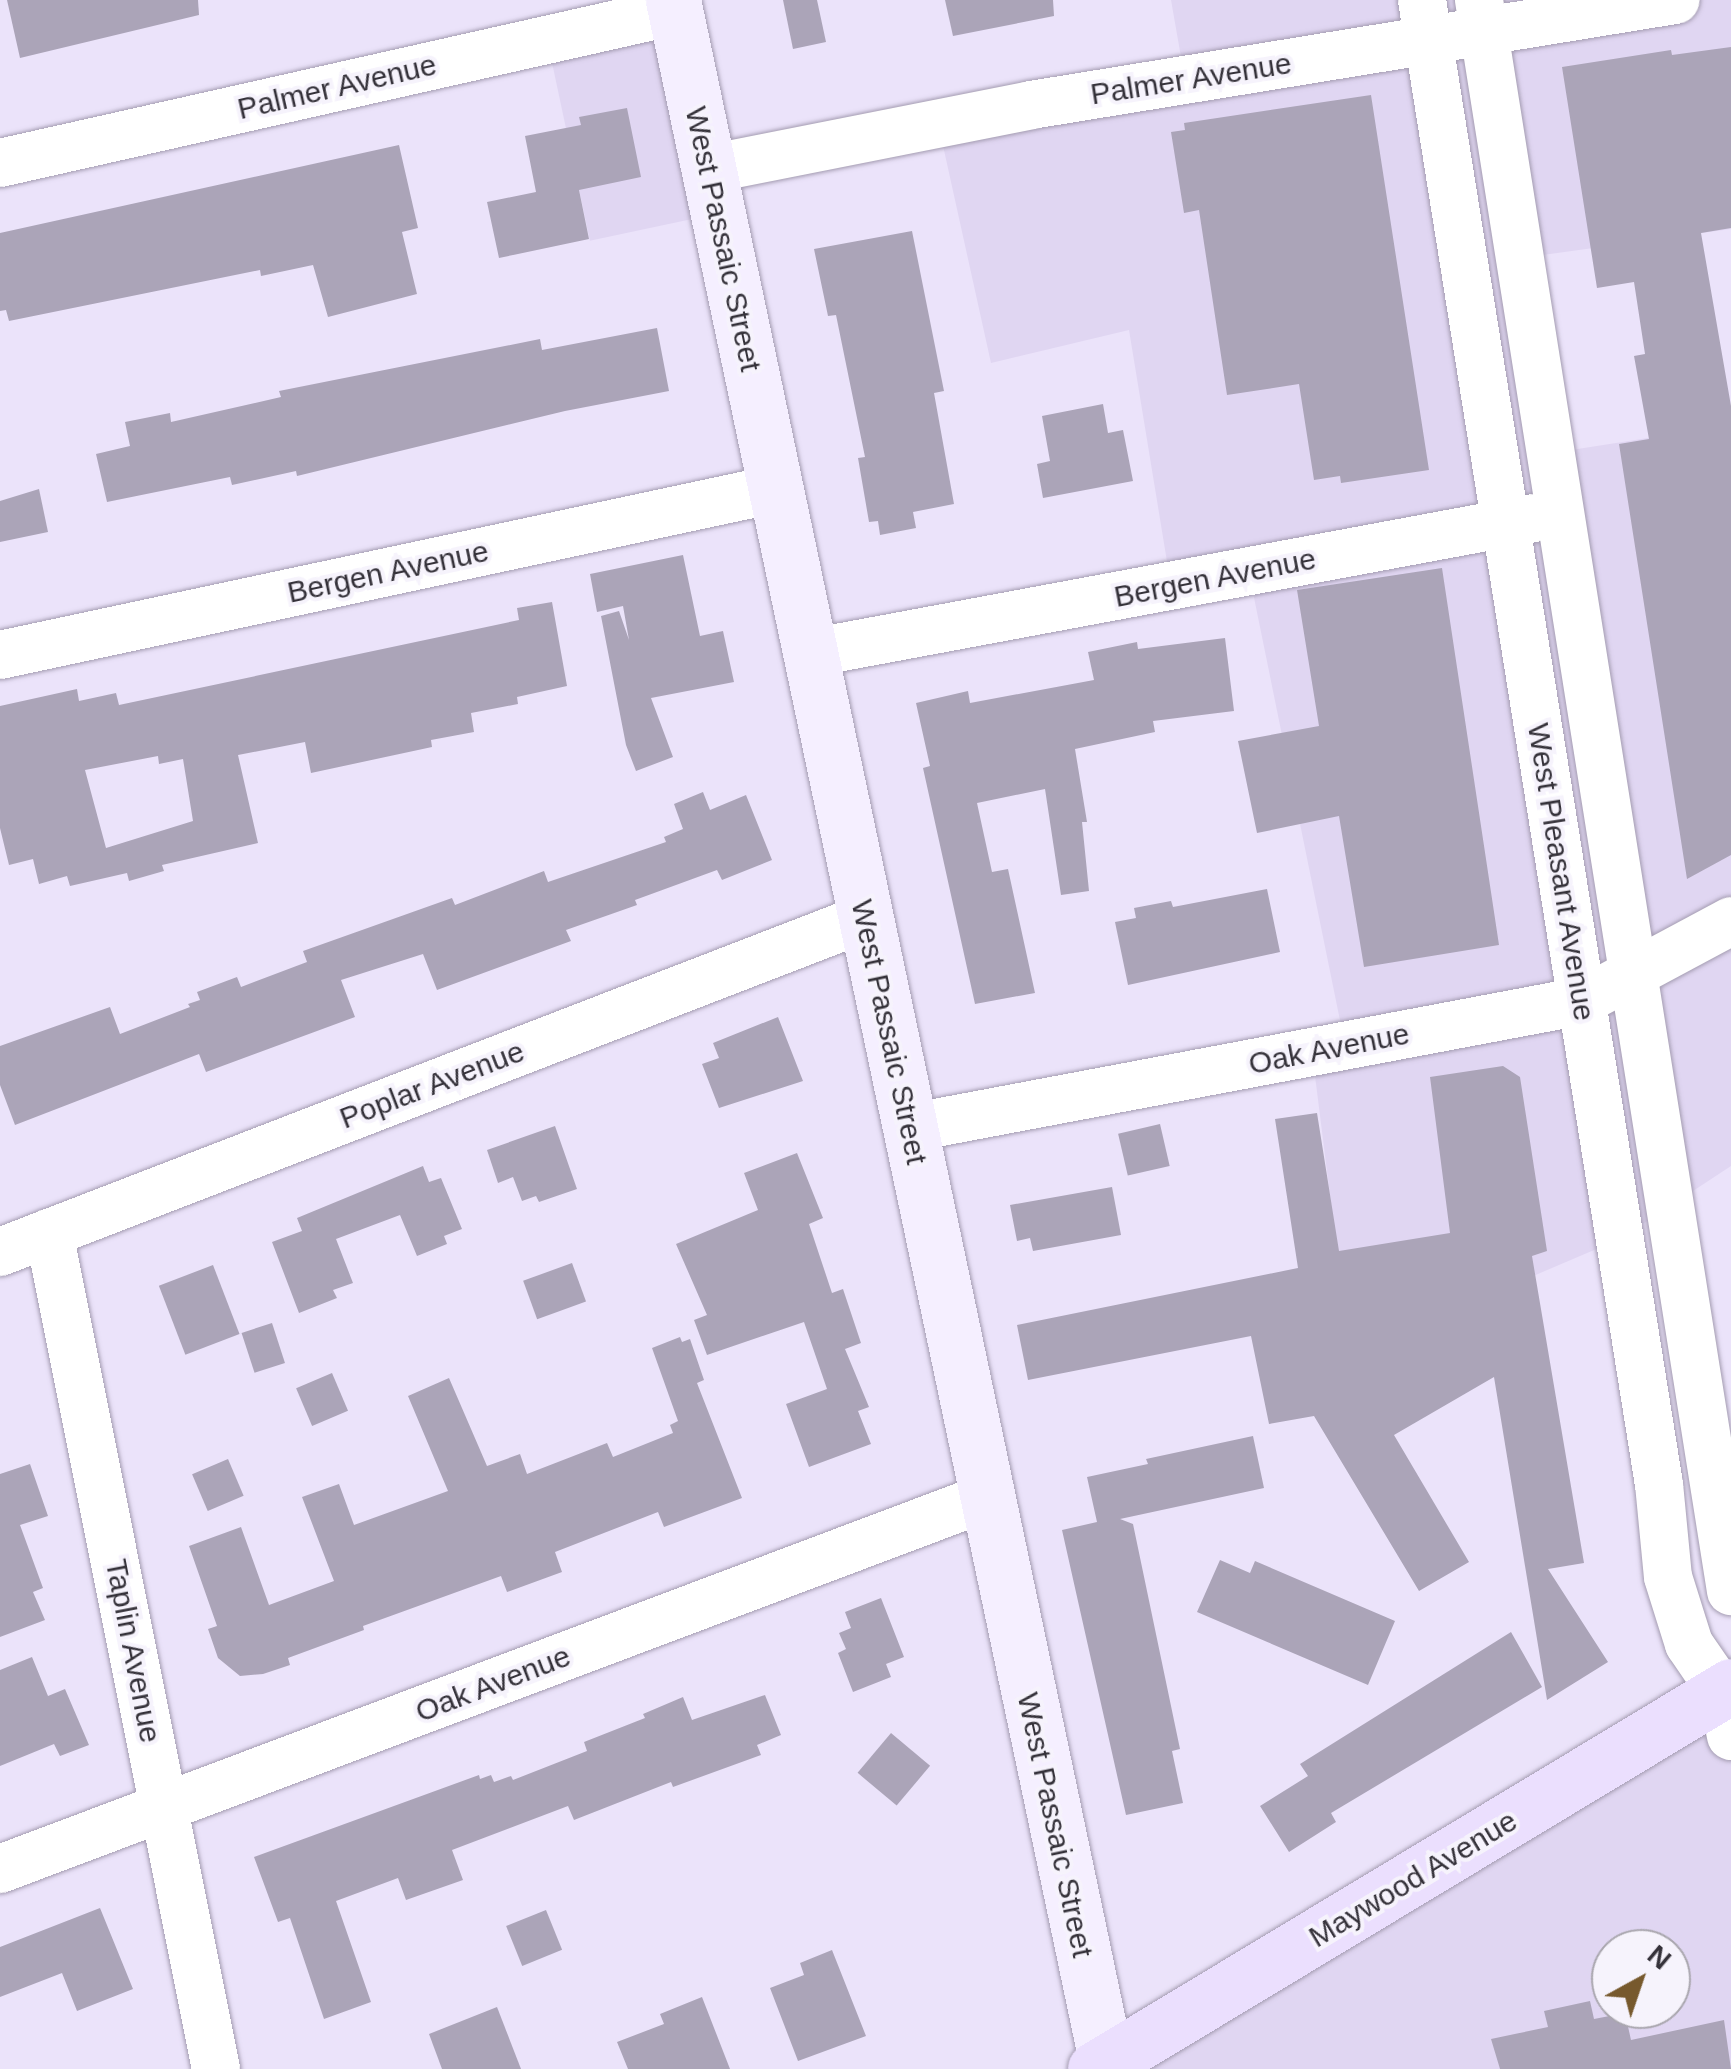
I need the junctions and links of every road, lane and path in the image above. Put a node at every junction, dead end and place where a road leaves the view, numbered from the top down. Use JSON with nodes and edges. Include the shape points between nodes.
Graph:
{"nodes":[{"id":1,"x":1675,"y":0,"type":"edge"},
{"id":2,"x":674,"y":5,"type":"edge"},
{"id":3,"x":1481,"y":16,"type":"edge"},
{"id":4,"x":1425,"y":20,"type":"edge"},
{"id":5,"x":0,"y":163,"type":"edge"},
{"id":6,"x":708,"y":169,"type":"junction"},
{"id":7,"x":775,"y":489,"type":"junction"},
{"id":8,"x":1562,"y":513,"type":"junction"},
{"id":9,"x":1506,"y":524,"type":"junction"},
{"id":10,"x":810,"y":653,"type":"junction"},
{"id":11,"x":0,"y":655,"type":"edge"},
{"id":12,"x":865,"y":918,"type":"junction"},
{"id":13,"x":1731,"y":920,"type":"edge"},
{"id":14,"x":1633,"y":971,"type":"junction"},
{"id":15,"x":1582,"y":1000,"type":"junction"},
{"id":16,"x":909,"y":1128,"type":"junction"},
{"id":17,"x":49,"y":1233,"type":"junction"},
{"id":18,"x":0,"y":1252,"type":"edge"},
{"id":19,"x":985,"y":1498,"type":"junction"},
{"id":20,"x":1731,"y":1591,"type":"edge"},
{"id":21,"x":1729,"y":1691,"type":"edge"},
{"id":22,"x":164,"y":1809,"type":"junction"},
{"id":23,"x":0,"y":1870,"type":"edge"},
{"id":24,"x":1103,"y":2067,"type":"edge"},
{"id":25,"x":216,"y":2069,"type":"edge"}],
"edges":[{"from":1,"to":3,"type":"street","name":"Palmer Avenue"},
{"from":2,"to":5,"type":"street","name":"Palmer Avenue"},
{"from":2,"to":6,"type":"main road","name":"West Passaic Street"},
{"from":3,"to":4,"type":"street","name":"Palmer Avenue"},
{"from":3,"to":8,"type":"street","name":"West Pleasant Avenue"},
{"from":4,"to":6,"type":"street","name":"Palmer Avenue"},
{"from":4,"to":9,"type":"street","name":"West Pleasant Avenue"},
{"from":6,"to":7,"type":"main road","name":"West Passaic Street"},
{"from":7,"to":10,"type":"main road","name":"West Passaic Street"},
{"from":7,"to":11,"type":"street","name":"Bergen Avenue"},
{"from":8,"to":9,"type":"street","name":"Bergen Avenue"},
{"from":8,"to":14,"type":"street","name":"West Pleasant Avenue"},
{"from":9,"to":10,"type":"street","name":"Bergen Avenue"},
{"from":9,"to":15,"type":"street","name":"West Pleasant Avenue"},
{"from":10,"to":12,"type":"main road","name":"West Passaic Street"},
{"from":12,"to":16,"type":"main road","name":"West Passaic Street"},
{"from":12,"to":17,"type":"street","name":"Poplar Avenue"},
{"from":13,"to":14,"type":"street","name":"Oak Avenue"},
{"from":14,"to":15,"type":"street","name":"Oak Avenue"},
{"from":14,"to":20,"type":"street","name":"West Pleasant Avenue"},
{"from":15,"to":16,"type":"street","name":"Oak Avenue"},
{"from":15,"to":21,"type":"street","name":"West Pleasant Avenue","via":[[1668,1577],[1689,1644]]},
{"from":16,"to":19,"type":"main road","name":"West Passaic Street"},
{"from":17,"to":18,"type":"street","name":"Poplar Avenue"},
{"from":17,"to":22,"type":"street","name":"Taplin Avenue"},
{"from":19,"to":22,"type":"street","name":"Oak Avenue"},
{"from":19,"to":24,"type":"main road","name":"West Passaic Street"},
{"from":21,"to":24,"type":"main road","name":"Maywood Avenue"},
{"from":22,"to":23,"type":"street","name":"Oak Avenue"},
{"from":22,"to":25,"type":"street","name":"Taplin Avenue"}]}
